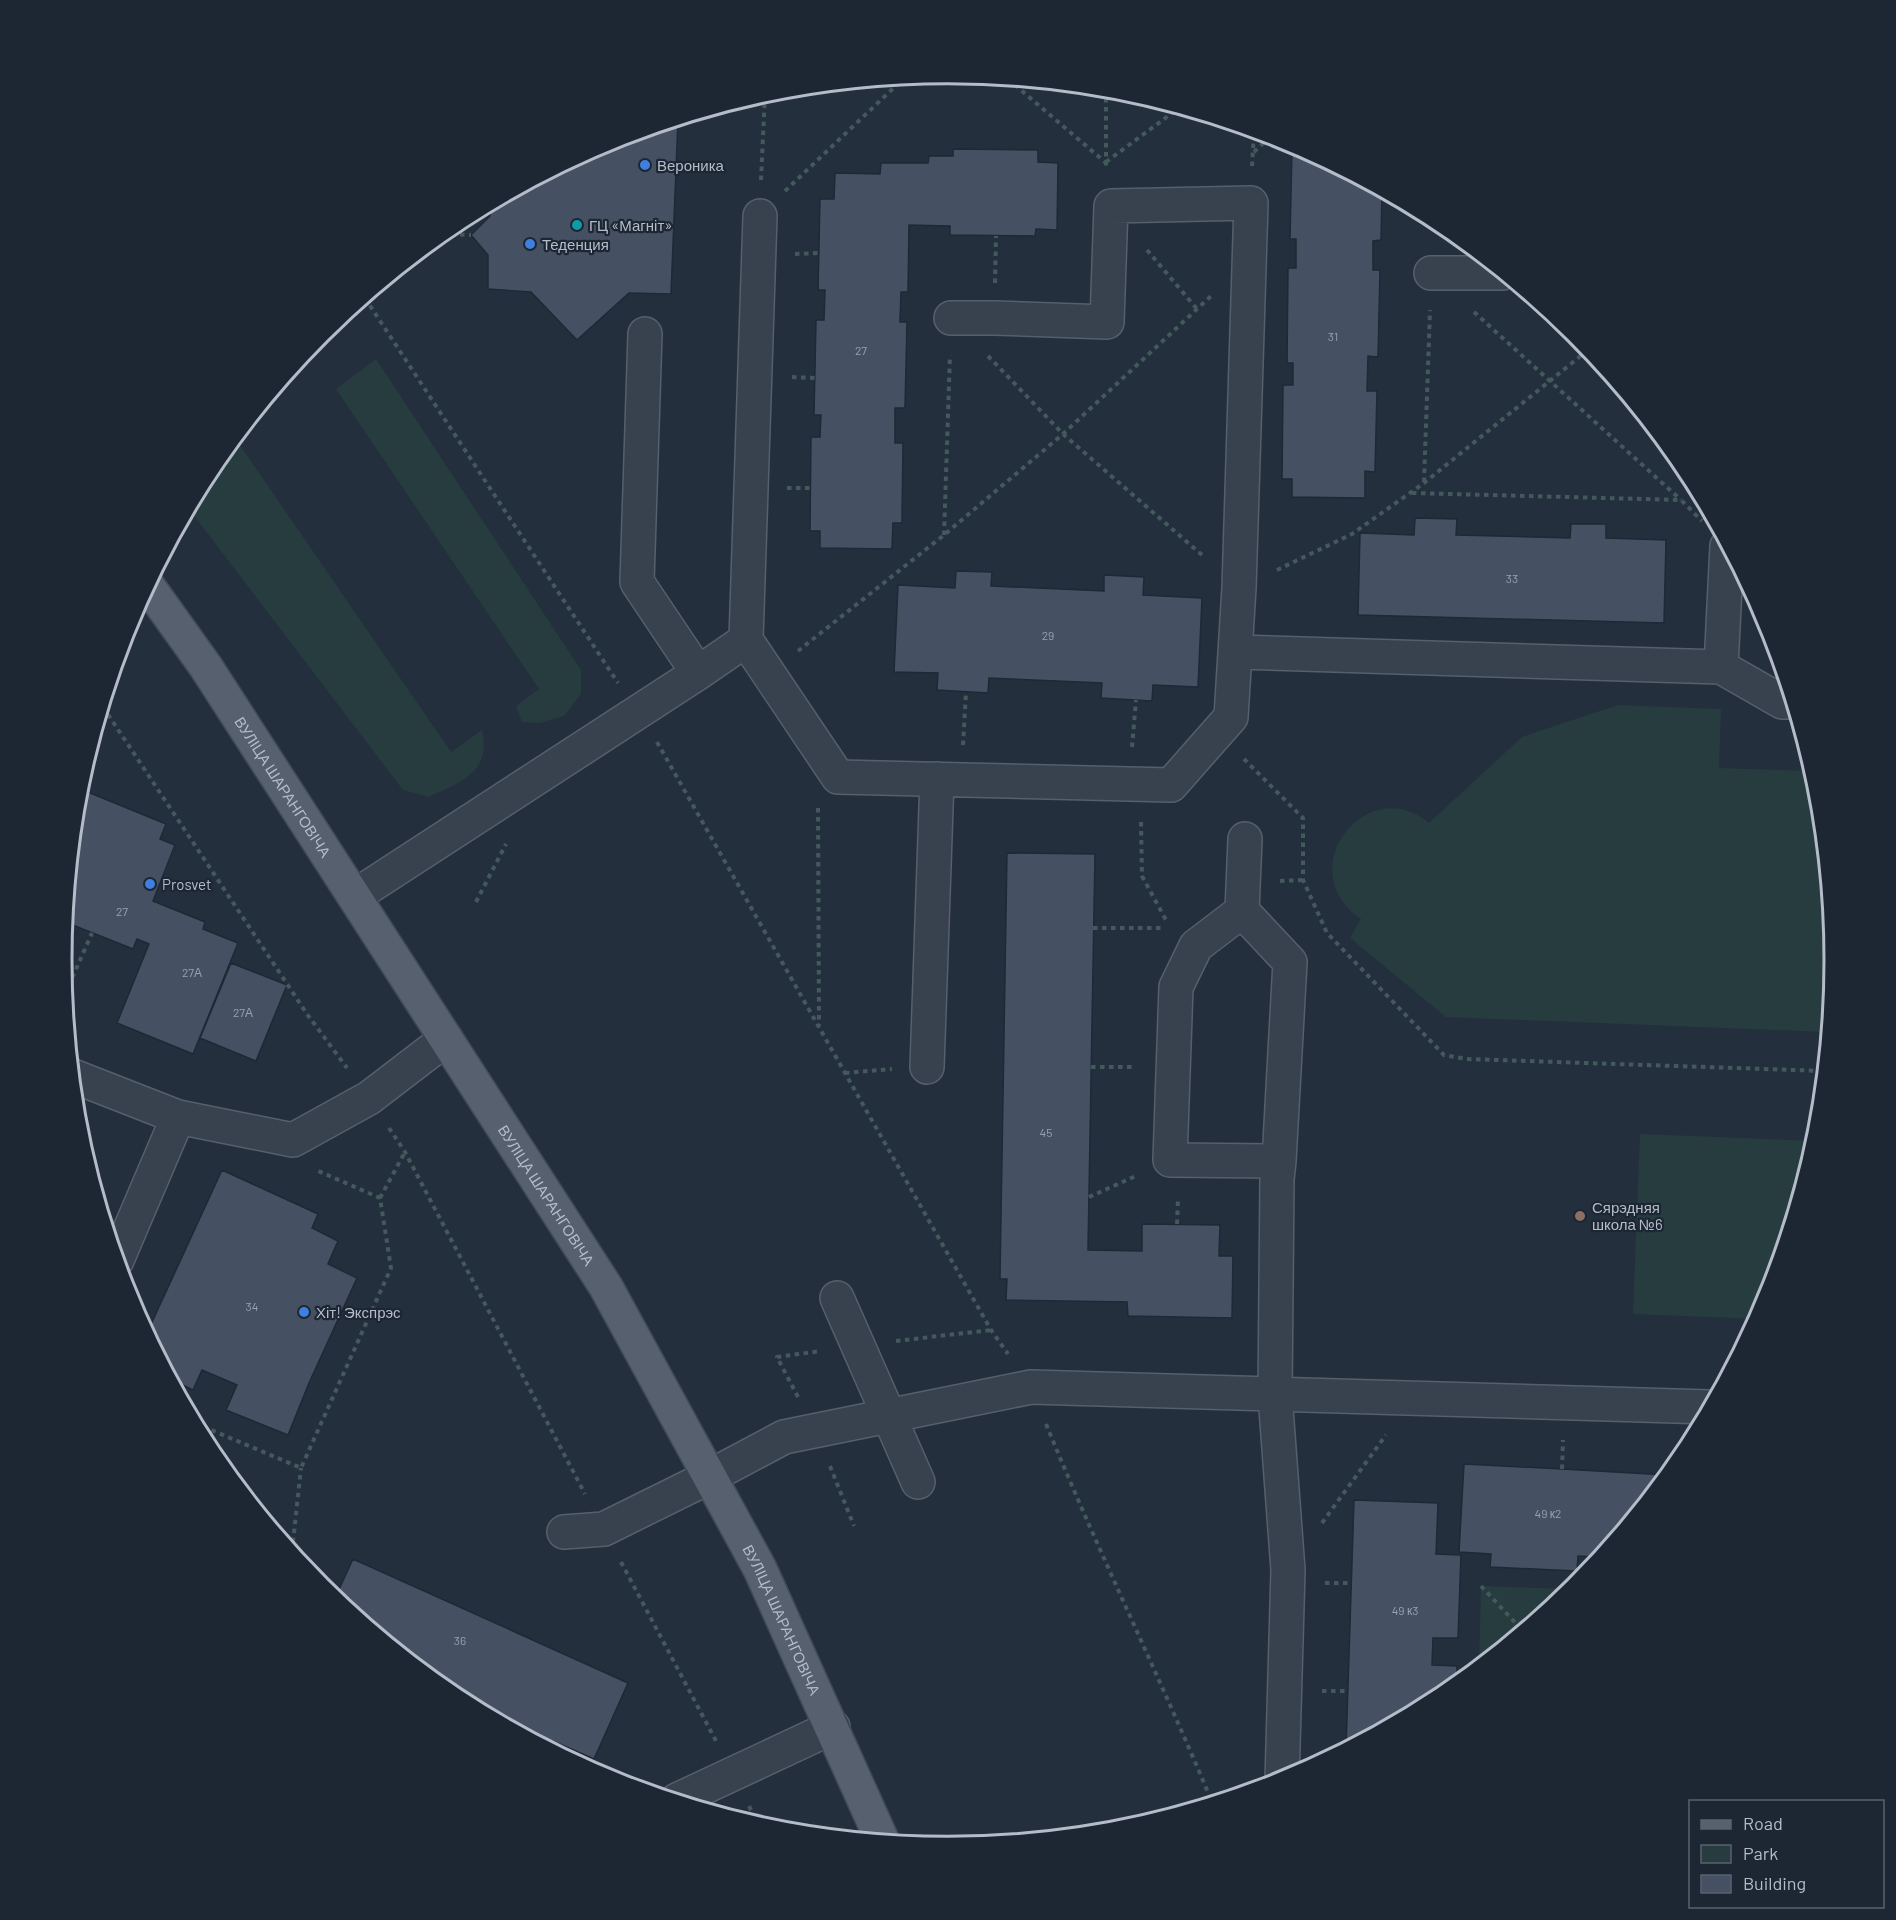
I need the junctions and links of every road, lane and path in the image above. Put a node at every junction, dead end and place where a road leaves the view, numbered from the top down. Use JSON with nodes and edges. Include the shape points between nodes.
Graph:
{"nodes":[{"id":1,"x":896,"y":86,"type":"edge"},
{"id":2,"x":1018,"y":87,"type":"edge"},
{"id":3,"x":1106,"y":99,"type":"edge"},
{"id":4,"x":765,"y":104,"type":"edge"},
{"id":5,"x":1172,"y":113,"type":"edge"},
{"id":6,"x":1254,"y":139,"type":"edge"},
{"id":7,"x":1263,"y":143,"type":"edge"},
{"id":8,"x":1106,"y":162,"type":"junction"},
{"id":9,"x":760,"y":216,"type":"junction"},
{"id":10,"x":457,"y":235,"type":"edge"},
{"id":11,"x":471,"y":235,"type":"dead end"},
{"id":12,"x":996,"y":236,"type":"dead end"},
{"id":13,"x":1431,"y":273,"type":"joint"},
{"id":14,"x":1491,"y":273,"type":"edge"},
{"id":15,"x":368,"y":303,"type":"edge"},
{"id":16,"x":1197,"y":309,"type":"dead end"},
{"id":17,"x":1473,"y":311,"type":"dead end"},
{"id":18,"x":951,"y":318,"type":"junction"},
{"id":19,"x":995,"y":318,"type":"junction"},
{"id":20,"x":645,"y":334,"type":"dead end"},
{"id":21,"x":1581,"y":355,"type":"edge"},
{"id":22,"x":1549,"y":381,"type":"junction"},
{"id":23,"x":1063,"y":434,"type":"junction"},
{"id":24,"x":1424,"y":483,"type":"junction"},
{"id":25,"x":1410,"y":493,"type":"junction"},
{"id":26,"x":1681,"y":500,"type":"junction"},
{"id":27,"x":1712,"y":532,"type":"edge"},
{"id":28,"x":944,"y":535,"type":"junction"},
{"id":29,"x":1726,"y":559,"type":"edge"},
{"id":30,"x":1239,"y":588,"type":"junction"},
{"id":31,"x":153,"y":593,"type":"edge"},
{"id":32,"x":746,"y":640,"type":"junction"},
{"id":33,"x":1236,"y":652,"type":"junction"},
{"id":34,"x":1721,"y":667,"type":"junction"},
{"id":35,"x":698,"y":673,"type":"junction"},
{"id":36,"x":769,"y":674,"type":"junction"},
{"id":37,"x":966,"y":692,"type":"dead end"},
{"id":38,"x":1136,"y":700,"type":"dead end"},
{"id":39,"x":1785,"y":702,"type":"edge"},
{"id":40,"x":637,"y":712,"type":"junction"},
{"id":41,"x":108,"y":714,"type":"edge"},
{"id":42,"x":1242,"y":758,"type":"dead end"},
{"id":43,"x":949,"y":779,"type":"junction"},
{"id":44,"x":1129,"y":784,"type":"junction"},
{"id":45,"x":818,"y":807,"type":"dead end"},
{"id":46,"x":1245,"y":839,"type":"dead end"},
{"id":47,"x":1141,"y":843,"type":"dead end"},
{"id":48,"x":354,"y":896,"type":"junction"},
{"id":49,"x":1242,"y":911,"type":"junction"},
{"id":50,"x":1093,"y":928,"type":"dead end"},
{"id":51,"x":92,"y":933,"type":"dead end"},
{"id":52,"x":73,"y":977,"type":"edge"},
{"id":53,"x":819,"y":1028,"type":"junction"},
{"id":54,"x":446,"y":1039,"type":"junction"},
{"id":55,"x":927,"y":1067,"type":"joint"},
{"id":56,"x":1091,"y":1067,"type":"dead end"},
{"id":57,"x":1173,"y":1067,"type":"junction"},
{"id":58,"x":1817,"y":1071,"type":"edge"},
{"id":59,"x":845,"y":1073,"type":"junction"},
{"id":60,"x":80,"y":1079,"type":"edge"},
{"id":61,"x":369,"y":1098,"type":"junction"},
{"id":62,"x":178,"y":1117,"type":"junction"},
{"id":63,"x":293,"y":1140,"type":"junction"},
{"id":64,"x":405,"y":1152,"type":"junction"},
{"id":65,"x":1170,"y":1160,"type":"junction"},
{"id":66,"x":1280,"y":1161,"type":"junction"},
{"id":67,"x":1089,"y":1197,"type":"dead end"},
{"id":68,"x":380,"y":1198,"type":"junction"},
{"id":69,"x":121,"y":1250,"type":"edge"},
{"id":70,"x":837,"y":1298,"type":"dead end"},
{"id":71,"x":991,"y":1330,"type":"junction"},
{"id":72,"x":858,"y":1345,"type":"junction"},
{"id":73,"x":1031,"y":1386,"type":"junction"},
{"id":74,"x":1275,"y":1395,"type":"junction"},
{"id":75,"x":1417,"y":1398,"type":"junction"},
{"id":76,"x":1701,"y":1407,"type":"edge"},
{"id":77,"x":888,"y":1415,"type":"junction"},
{"id":78,"x":208,"y":1429,"type":"edge"},
{"id":79,"x":301,"y":1468,"type":"junction"},
{"id":80,"x":710,"y":1477,"type":"junction"},
{"id":81,"x":918,"y":1482,"type":"dead end"},
{"id":82,"x":1321,"y":1524,"type":"dead end"},
{"id":83,"x":604,"y":1529,"type":"junction"},
{"id":84,"x":564,"y":1532,"type":"dead end"},
{"id":85,"x":293,"y":1542,"type":"edge"},
{"id":86,"x":1481,"y":1586,"type":"dead end"},
{"id":87,"x":1518,"y":1626,"type":"edge"},
{"id":88,"x":833,"y":1727,"type":"junction"},
{"id":89,"x":1282,"y":1769,"type":"edge"},
{"id":90,"x":732,"y":1773,"type":"junction"},
{"id":91,"x":686,"y":1796,"type":"edge"},
{"id":92,"x":1209,"y":1796,"type":"edge"},
{"id":93,"x":753,"y":1813,"type":"edge"},
{"id":94,"x":879,"y":1833,"type":"edge"}],
"edges":[{"from":1,"to":9,"type":"path"},
{"from":2,"to":8,"type":"path"},
{"from":3,"to":8,"type":"path"},
{"from":4,"to":9,"type":"path"},
{"from":5,"to":8,"type":"path"},
{"from":6,"to":7,"type":"path","via":[[1253,153]]},
{"from":9,"to":32,"type":"lane"},
{"from":10,"to":11,"type":"path"},
{"from":12,"to":19,"type":"path"},
{"from":13,"to":14,"type":"lane"},
{"from":13,"to":24,"type":"path"},
{"from":15,"to":40,"type":"path"},
{"from":16,"to":23,"type":"path"},
{"from":17,"to":22,"type":"path"},
{"from":18,"to":19,"type":"lane"},
{"from":18,"to":23,"type":"path"},
{"from":18,"to":28,"type":"path"},
{"from":19,"to":30,"type":"lane","via":[[1107,322],[1111,206],[1251,203]]},
{"from":20,"to":35,"type":"lane","via":[[637,582]]},
{"from":21,"to":22,"type":"path"},
{"from":22,"to":24,"type":"path"},
{"from":22,"to":26,"type":"path"},
{"from":23,"to":28,"type":"path"},
{"from":23,"to":30,"type":"path"},
{"from":24,"to":25,"type":"path"},
{"from":25,"to":26,"type":"path"},
{"from":25,"to":30,"type":"path","via":[[1352,534]]},
{"from":26,"to":27,"type":"path"},
{"from":28,"to":36,"type":"path"},
{"from":29,"to":34,"type":"lane"},
{"from":30,"to":33,"type":"lane"},
{"from":31,"to":48,"type":"main road","name":"ВУЛІЦА ШАРАНГОВІЧА","via":[[206,667]]},
{"from":32,"to":35,"type":"lane"},
{"from":32,"to":36,"type":"lane"},
{"from":33,"to":34,"type":"lane"},
{"from":33,"to":44,"type":"lane","via":[[1231,717],[1171,785]]},
{"from":34,"to":39,"type":"lane"},
{"from":35,"to":40,"type":"lane"},
{"from":36,"to":43,"type":"lane","via":[[838,777]]},
{"from":37,"to":43,"type":"path"},
{"from":38,"to":44,"type":"path"},
{"from":40,"to":48,"type":"lane"},
{"from":40,"to":53,"type":"path"},
{"from":41,"to":61,"type":"path","via":[[307,1014]]},
{"from":42,"to":58,"type":"path","via":[[1303,818],[1302,880],[1327,933],[1444,1055],[1467,1059]]},
{"from":43,"to":44,"type":"lane"},
{"from":43,"to":55,"type":"lane"},
{"from":45,"to":53,"type":"path"},
{"from":46,"to":49,"type":"lane"},
{"from":47,"to":50,"type":"path","via":[[1142,876],[1170,928]]},
{"from":48,"to":54,"type":"main road","name":"ВУЛІЦА ШАРАНГОВІЧА"},
{"from":49,"to":57,"type":"lane","via":[[1196,946],[1176,987]]},
{"from":49,"to":66,"type":"lane","via":[[1290,962]]},
{"from":51,"to":52,"type":"path"},
{"from":53,"to":59,"type":"path"},
{"from":54,"to":61,"type":"lane"},
{"from":54,"to":80,"type":"main road","name":"ВУЛІЦА ШАРАНГОВІЧА","via":[[606,1287]]},
{"from":55,"to":59,"type":"path"},
{"from":56,"to":57,"type":"path"},
{"from":57,"to":65,"type":"lane"},
{"from":59,"to":71,"type":"path"},
{"from":60,"to":62,"type":"lane"},
{"from":61,"to":63,"type":"lane"},
{"from":61,"to":64,"type":"path"},
{"from":62,"to":63,"type":"lane"},
{"from":62,"to":69,"type":"lane"},
{"from":63,"to":68,"type":"path","via":[[307,1166]]},
{"from":64,"to":68,"type":"path"},
{"from":64,"to":83,"type":"path"},
{"from":65,"to":66,"type":"lane"},
{"from":65,"to":67,"type":"path"},
{"from":66,"to":74,"type":"lane"},
{"from":68,"to":79,"type":"path","via":[[391,1268]]},
{"from":70,"to":72,"type":"lane"},
{"from":71,"to":72,"type":"path"},
{"from":71,"to":73,"type":"path"},
{"from":72,"to":77,"type":"lane"},
{"from":73,"to":74,"type":"lane"},
{"from":73,"to":77,"type":"lane"},
{"from":73,"to":92,"type":"path","via":[[1077,1501]]},
{"from":74,"to":75,"type":"lane"},
{"from":74,"to":89,"type":"lane","via":[[1288,1570]]},
{"from":75,"to":76,"type":"lane"},
{"from":75,"to":82,"type":"path"},
{"from":77,"to":80,"type":"lane","via":[[784,1437]]},
{"from":77,"to":81,"type":"lane"},
{"from":78,"to":79,"type":"path"},
{"from":79,"to":85,"type":"path"},
{"from":80,"to":83,"type":"lane"},
{"from":80,"to":88,"type":"main road","name":"ВУЛІЦА ШАРАНГОВІЧА","via":[[760,1569]]},
{"from":83,"to":84,"type":"lane"},
{"from":83,"to":90,"type":"path"},
{"from":86,"to":87,"type":"path"},
{"from":88,"to":90,"type":"lane"},
{"from":88,"to":94,"type":"main road","name":"ВУЛІЦА ШАРАНГОВІЧА"},
{"from":90,"to":91,"type":"lane"},
{"from":90,"to":93,"type":"path"}]}
